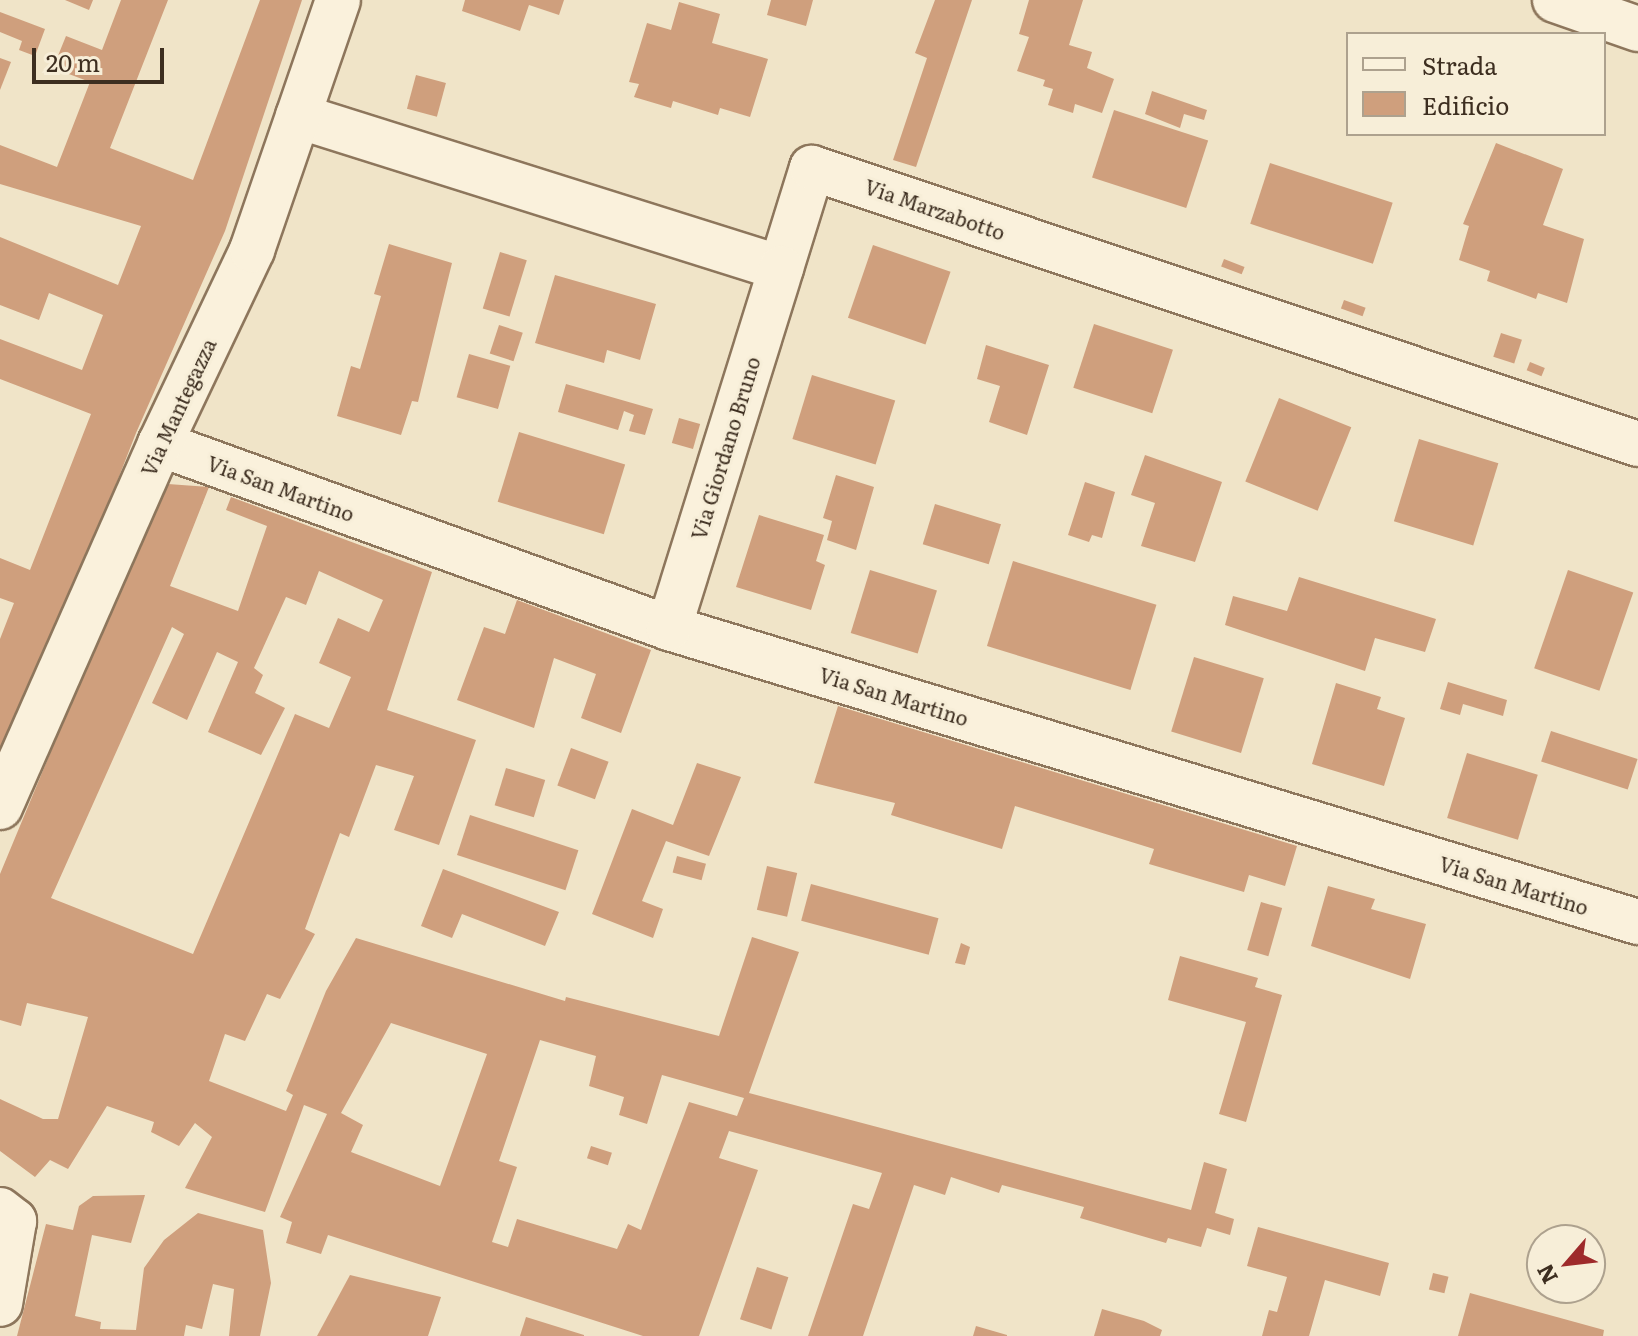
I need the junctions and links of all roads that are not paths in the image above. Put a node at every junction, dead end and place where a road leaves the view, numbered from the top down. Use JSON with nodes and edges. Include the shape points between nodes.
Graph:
{"nodes":[{"id":1,"x":338,"y":0,"type":"edge"},
{"id":2,"x":1555,"y":0,"type":"edge"},
{"id":3,"x":1638,"y":29,"type":"edge"},
{"id":4,"x":298,"y":116,"type":"junction"},
{"id":5,"x":781,"y":268,"type":"junction"},
{"id":6,"x":160,"y":444,"type":"junction"},
{"id":7,"x":1638,"y":444,"type":"edge"},
{"id":8,"x":669,"y":628,"type":"junction"},
{"id":9,"x":0,"y":807,"type":"edge"},
{"id":10,"x":1638,"y":922,"type":"edge"},
{"id":11,"x":0,"y":1210,"type":"edge"},
{"id":12,"x":0,"y":1304,"type":"edge"}],
"edges":[{"from":1,"to":4,"type":"street","name":"Via Mantegazza"},
{"from":2,"to":3,"type":"street"},
{"from":4,"to":5,"type":"street"},
{"from":4,"to":6,"type":"street","name":"Via Mantegazza","via":[[252,250]]},
{"from":5,"to":7,"type":"street","name":"Via Marzabotto","via":[[812,168]]},
{"from":5,"to":8,"type":"street","name":"Via Giordano Bruno"},
{"from":6,"to":8,"type":"street","name":"Via San Martino"},
{"from":6,"to":9,"type":"street","name":"Via Mantegazza"},
{"from":8,"to":10,"type":"street","name":"Via San Martino"},
{"from":11,"to":12,"type":"street","via":[[14,1221]]}]}
